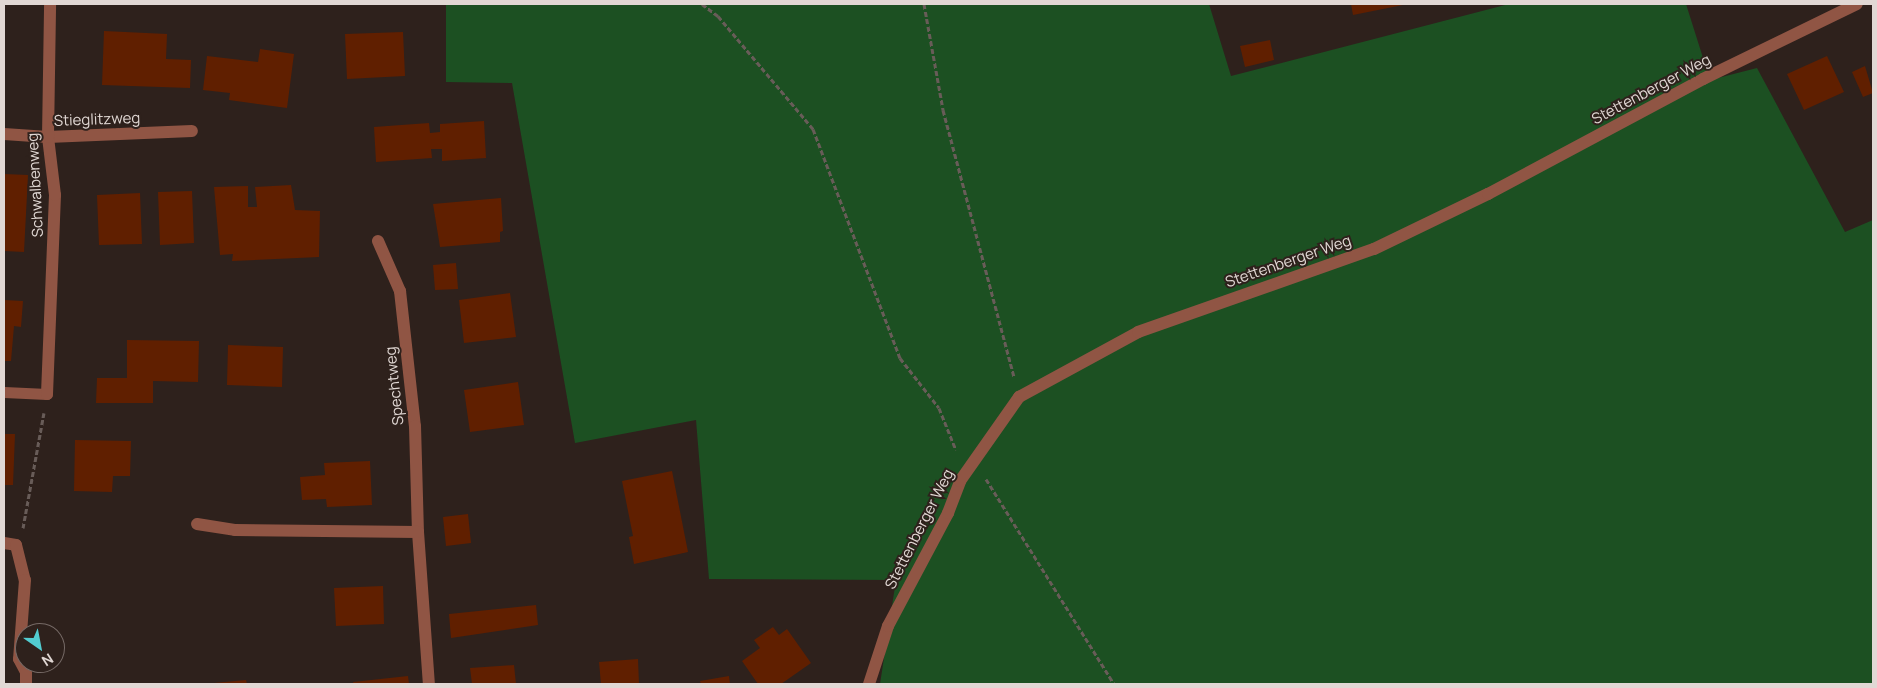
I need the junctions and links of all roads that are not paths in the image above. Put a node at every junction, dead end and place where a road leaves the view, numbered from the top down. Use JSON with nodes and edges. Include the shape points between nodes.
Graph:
{"nodes":[{"id":1,"x":50,"y":4,"type":"edge"},
{"id":2,"x":1857,"y":4,"type":"edge"},
{"id":3,"x":192,"y":131,"type":"dead end"},
{"id":4,"x":4,"y":134,"type":"edge"},
{"id":5,"x":48,"y":137,"type":"junction"},
{"id":6,"x":378,"y":241,"type":"dead end"},
{"id":7,"x":4,"y":392,"type":"edge"},
{"id":8,"x":47,"y":394,"type":"joint"},
{"id":9,"x":197,"y":524,"type":"dead end"},
{"id":10,"x":418,"y":532,"type":"junction"},
{"id":11,"x":10,"y":544,"type":"edge"},
{"id":12,"x":26,"y":684,"type":"edge"},
{"id":13,"x":429,"y":684,"type":"edge"},
{"id":14,"x":869,"y":684,"type":"edge"}],
"edges":[{"from":1,"to":5,"type":"street","name":"Schwalbenweg"},
{"from":2,"to":14,"type":"street","name":"Stettenberger Weg","via":[[1703,79],[1488,194],[1374,249],[1138,332],[1019,397],[971,465],[888,626]]},
{"from":3,"to":5,"type":"street","name":"Stieglitzweg"},
{"from":4,"to":5,"type":"street","name":"Stieglitzweg"},
{"from":5,"to":8,"type":"street","name":"Schwalbenweg","via":[[54,195]]},
{"from":6,"to":10,"type":"street","name":"Spechtweg","via":[[400,291],[415,426]]},
{"from":7,"to":8,"type":"lane"},
{"from":9,"to":10,"type":"street","via":[[235,530]]},
{"from":10,"to":13,"type":"street","name":"Spechtweg"},
{"from":11,"to":12,"type":"street","via":[[25,580],[19,658],[26,672]]}]}
